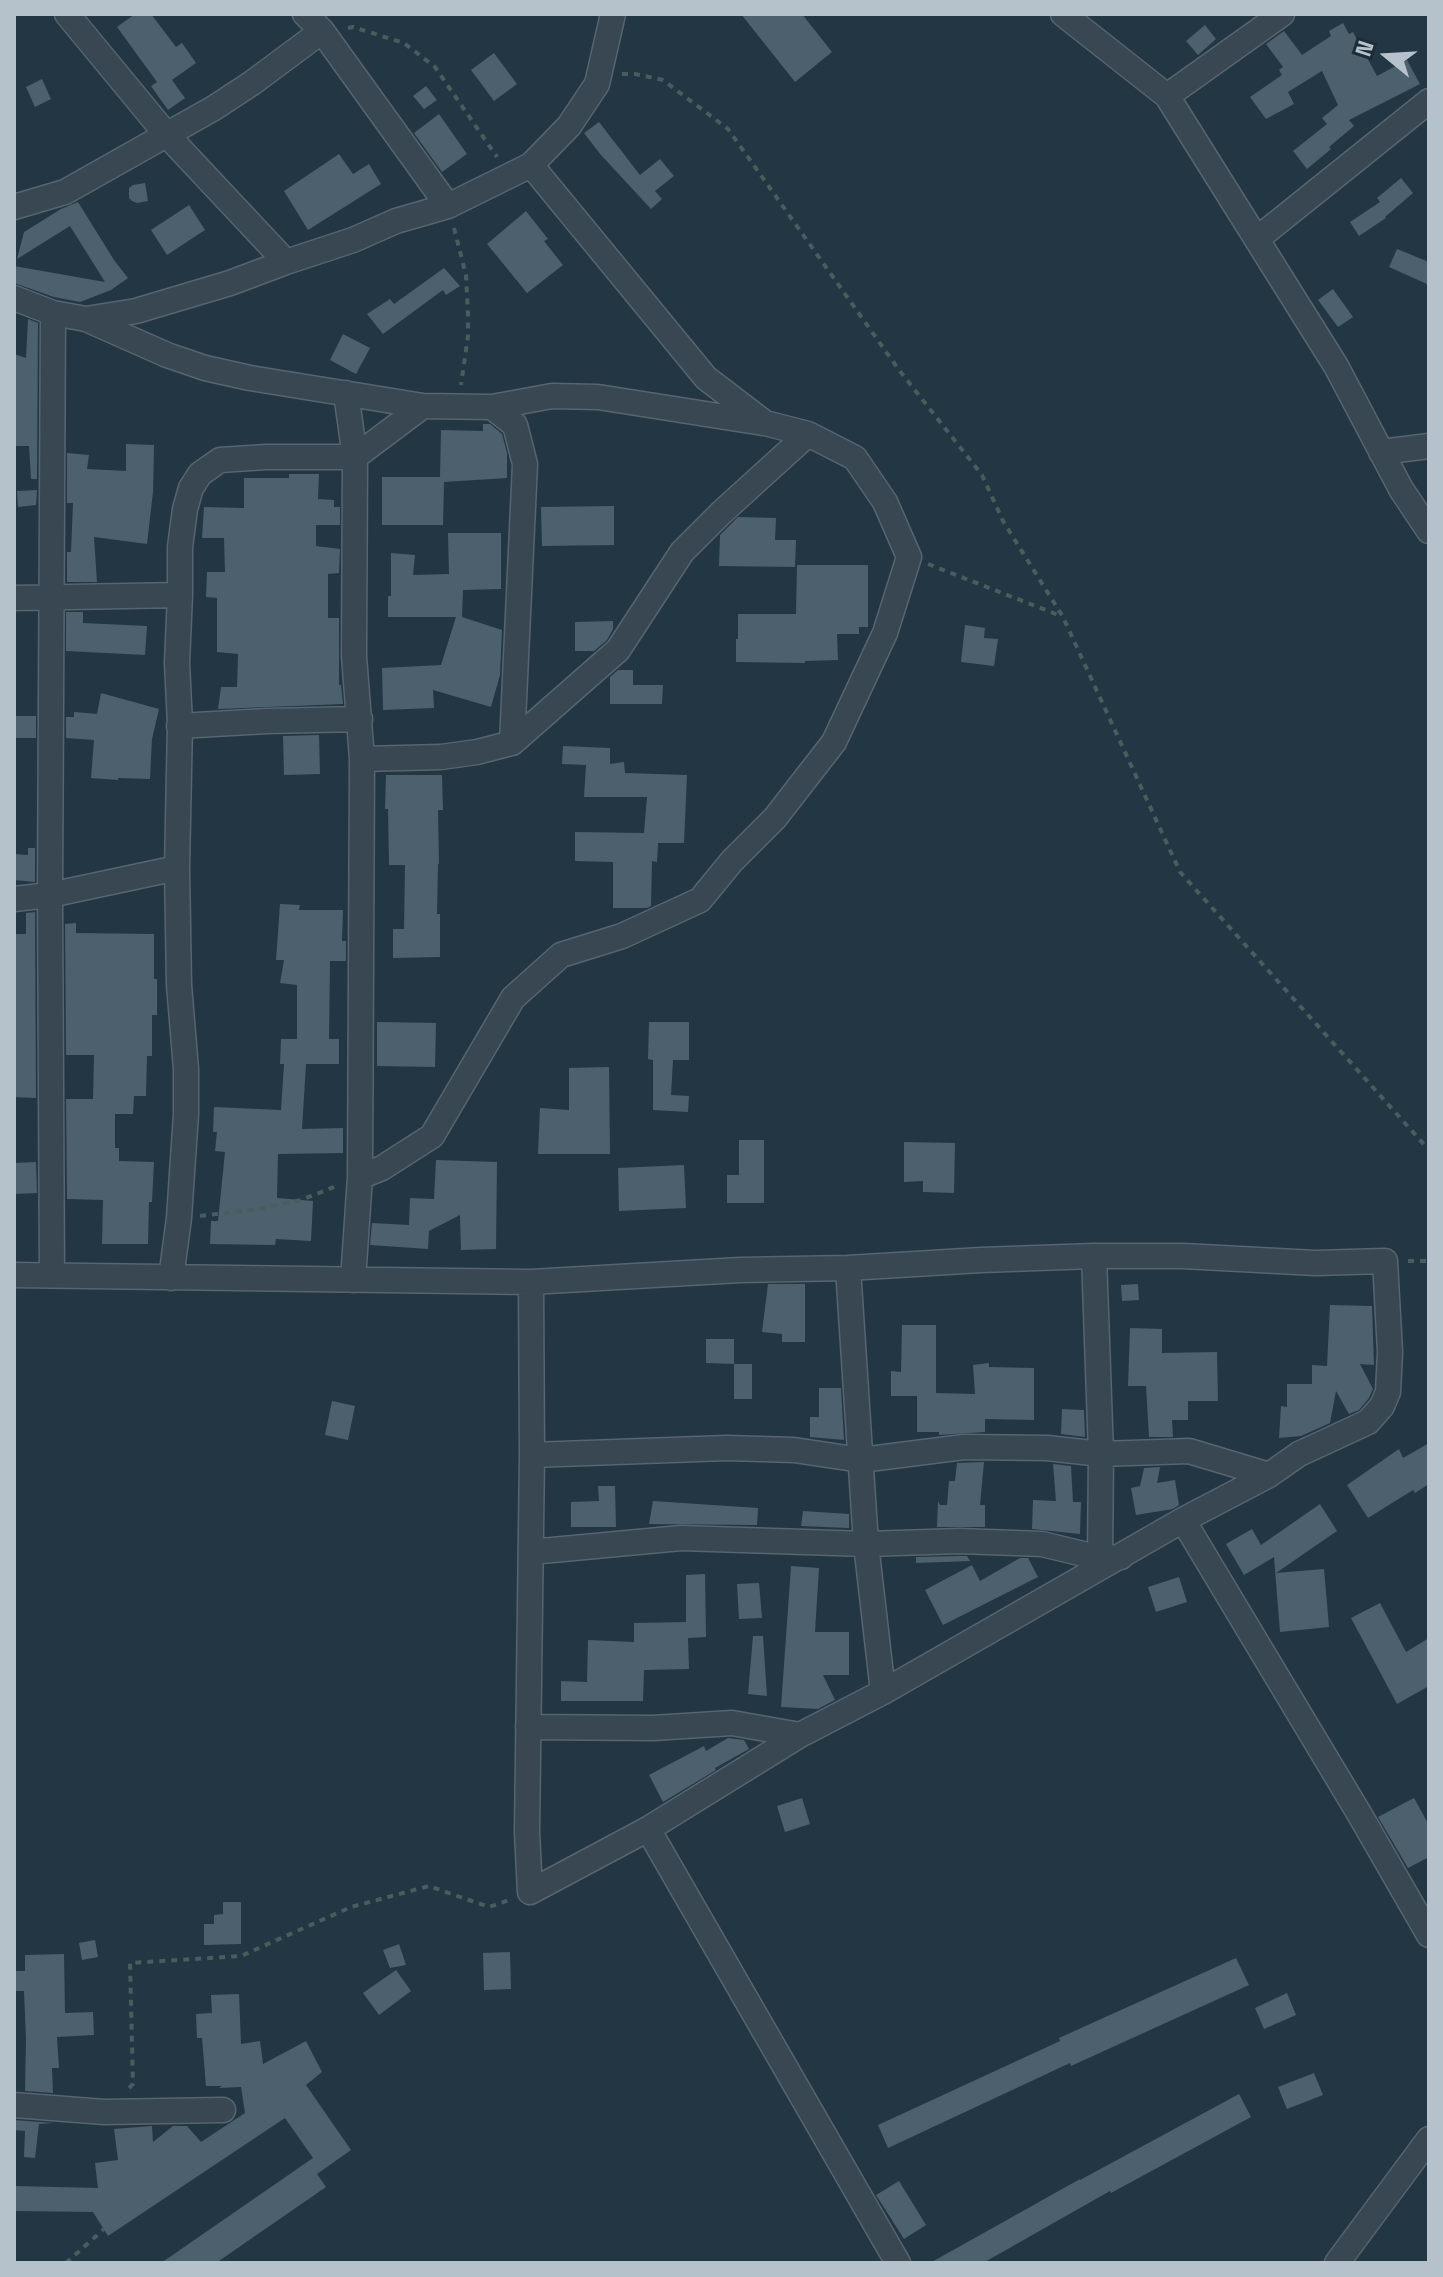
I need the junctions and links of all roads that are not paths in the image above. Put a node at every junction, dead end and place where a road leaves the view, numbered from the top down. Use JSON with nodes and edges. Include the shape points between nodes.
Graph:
{"nodes":[{"id":1,"x":67,"y":14,"type":"edge"},
{"id":2,"x":613,"y":14,"type":"edge"},
{"id":3,"x":1063,"y":14,"type":"edge"},
{"id":4,"x":1282,"y":14,"type":"edge"},
{"id":5,"x":314,"y":22,"type":"edge"},
{"id":6,"x":1167,"y":96,"type":"junction"},
{"id":7,"x":1429,"y":101,"type":"edge"},
{"id":8,"x":166,"y":134,"type":"junction"},
{"id":9,"x":521,"y":170,"type":"junction"},
{"id":10,"x":448,"y":206,"type":"junction"},
{"id":11,"x":14,"y":207,"type":"edge"},
{"id":12,"x":1257,"y":239,"type":"junction"},
{"id":13,"x":286,"y":262,"type":"junction"},
{"id":14,"x":14,"y":298,"type":"edge"},
{"id":15,"x":53,"y":313,"type":"junction"},
{"id":16,"x":86,"y":319,"type":"junction"},
{"id":17,"x":346,"y":393,"type":"junction"},
{"id":18,"x":423,"y":406,"type":"junction"},
{"id":19,"x":492,"y":407,"type":"junction"},
{"id":20,"x":765,"y":423,"type":"junction"},
{"id":21,"x":808,"y":434,"type":"junction"},
{"id":22,"x":1429,"y":446,"type":"edge"},
{"id":23,"x":1381,"y":452,"type":"junction"},
{"id":24,"x":355,"y":457,"type":"junction"},
{"id":25,"x":1429,"y":531,"type":"edge"},
{"id":26,"x":180,"y":595,"type":"junction"},
{"id":27,"x":14,"y":598,"type":"edge"},
{"id":28,"x":53,"y":598,"type":"junction"},
{"id":29,"x":360,"y":719,"type":"junction"},
{"id":30,"x":179,"y":726,"type":"junction"},
{"id":31,"x":512,"y":743,"type":"junction"},
{"id":32,"x":362,"y":759,"type":"junction"},
{"id":33,"x":177,"y":868,"type":"junction"},
{"id":34,"x":50,"y":895,"type":"junction"},
{"id":35,"x":14,"y":899,"type":"edge"},
{"id":36,"x":360,"y":1177,"type":"junction"},
{"id":37,"x":1094,"y":1256,"type":"junction"},
{"id":38,"x":848,"y":1268,"type":"junction"},
{"id":39,"x":14,"y":1275,"type":"edge"},
{"id":40,"x":52,"y":1275,"type":"junction"},
{"id":41,"x":171,"y":1278,"type":"junction"},
{"id":42,"x":353,"y":1280,"type":"junction"},
{"id":43,"x":531,"y":1282,"type":"junction"},
{"id":44,"x":1101,"y":1454,"type":"junction"},
{"id":45,"x":532,"y":1455,"type":"junction"},
{"id":46,"x":861,"y":1460,"type":"junction"},
{"id":47,"x":1269,"y":1475,"type":"junction"},
{"id":48,"x":1183,"y":1520,"type":"junction"},
{"id":49,"x":866,"y":1544,"type":"junction"},
{"id":50,"x":531,"y":1552,"type":"junction"},
{"id":51,"x":1111,"y":1558,"type":"junction"},
{"id":52,"x":883,"y":1692,"type":"junction"},
{"id":53,"x":528,"y":1727,"type":"junction"},
{"id":54,"x":800,"y":1735,"type":"junction"},
{"id":55,"x":648,"y":1829,"type":"junction"},
{"id":56,"x":1429,"y":1935,"type":"edge"},
{"id":57,"x":14,"y":2105,"type":"edge"},
{"id":58,"x":223,"y":2110,"type":"dead end"},
{"id":59,"x":1429,"y":2139,"type":"edge"},
{"id":60,"x":898,"y":2263,"type":"edge"},
{"id":61,"x":1337,"y":2263,"type":"edge"}],
"edges":[{"from":1,"to":8,"type":"street"},
{"from":2,"to":9,"type":"street","via":[[597,84],[569,126]]},
{"from":3,"to":6,"type":"street"},
{"from":4,"to":6,"type":"street"},
{"from":5,"to":8,"type":"street","via":[[252,83]]},
{"from":5,"to":10,"type":"street"},
{"from":6,"to":12,"type":"street"},
{"from":7,"to":12,"type":"street"},
{"from":8,"to":11,"type":"street","via":[[65,192]]},
{"from":8,"to":13,"type":"street"},
{"from":9,"to":10,"type":"street"},
{"from":9,"to":20,"type":"street","via":[[706,378]]},
{"from":10,"to":13,"type":"street"},
{"from":12,"to":23,"type":"street","via":[[1336,366]]},
{"from":13,"to":16,"type":"street","via":[[149,307]]},
{"from":14,"to":15,"type":"street"},
{"from":15,"to":16,"type":"street"},
{"from":15,"to":28,"type":"street"},
{"from":16,"to":17,"type":"street","via":[[205,368]]},
{"from":17,"to":18,"type":"street"},
{"from":17,"to":24,"type":"street"},
{"from":18,"to":19,"type":"street"},
{"from":18,"to":24,"type":"street"},
{"from":19,"to":20,"type":"street","via":[[552,396],[598,397]]},
{"from":19,"to":31,"type":"street","via":[[515,425],[525,464]]},
{"from":20,"to":21,"type":"street"},
{"from":21,"to":31,"type":"street","via":[[682,552],[618,650]]},
{"from":21,"to":36,"type":"street","via":[[855,458],[885,502],[909,557],[885,633],[834,742],[775,818],[700,900],[622,936],[561,955],[513,998],[432,1136]]},
{"from":22,"to":23,"type":"street"},
{"from":23,"to":25,"type":"street"},
{"from":24,"to":26,"type":"street","via":[[220,460],[200,474],[185,509]]},
{"from":24,"to":29,"type":"street","via":[[354,656]]},
{"from":26,"to":28,"type":"street"},
{"from":26,"to":30,"type":"street"},
{"from":27,"to":28,"type":"street"},
{"from":28,"to":34,"type":"street"},
{"from":29,"to":30,"type":"street"},
{"from":29,"to":32,"type":"street"},
{"from":30,"to":33,"type":"street"},
{"from":31,"to":32,"type":"street","via":[[441,757]]},
{"from":32,"to":36,"type":"street"},
{"from":33,"to":34,"type":"street"},
{"from":33,"to":41,"type":"street","via":[[186,1114]]},
{"from":34,"to":35,"type":"street"},
{"from":34,"to":40,"type":"street"},
{"from":36,"to":42,"type":"street"},
{"from":37,"to":38,"type":"street"},
{"from":37,"to":44,"type":"street"},
{"from":37,"to":47,"type":"street","via":[[1385,1261],[1390,1352],[1382,1406],[1368,1422],[1299,1454]]},
{"from":38,"to":43,"type":"street"},
{"from":38,"to":46,"type":"street"},
{"from":39,"to":40,"type":"street"},
{"from":40,"to":41,"type":"street"},
{"from":41,"to":42,"type":"street"},
{"from":42,"to":43,"type":"street"},
{"from":43,"to":45,"type":"street"},
{"from":44,"to":46,"type":"street","via":[[964,1447]]},
{"from":44,"to":47,"type":"street","via":[[1189,1451]]},
{"from":44,"to":51,"type":"street"},
{"from":45,"to":46,"type":"street","via":[[727,1448]]},
{"from":45,"to":50,"type":"street"},
{"from":46,"to":49,"type":"street"},
{"from":47,"to":48,"type":"street"},
{"from":48,"to":51,"type":"street"},
{"from":48,"to":56,"type":"street"},
{"from":49,"to":50,"type":"street","via":[[681,1538]]},
{"from":49,"to":51,"type":"street","via":[[1042,1544]]},
{"from":49,"to":52,"type":"street"},
{"from":50,"to":53,"type":"street"},
{"from":51,"to":52,"type":"street"},
{"from":52,"to":54,"type":"street"},
{"from":53,"to":54,"type":"street","via":[[732,1723]]},
{"from":53,"to":55,"type":"street","via":[[530,1892]]},
{"from":54,"to":55,"type":"street"},
{"from":55,"to":60,"type":"street"},
{"from":57,"to":58,"type":"street","via":[[104,2112]]},
{"from":59,"to":61,"type":"street"}]}
